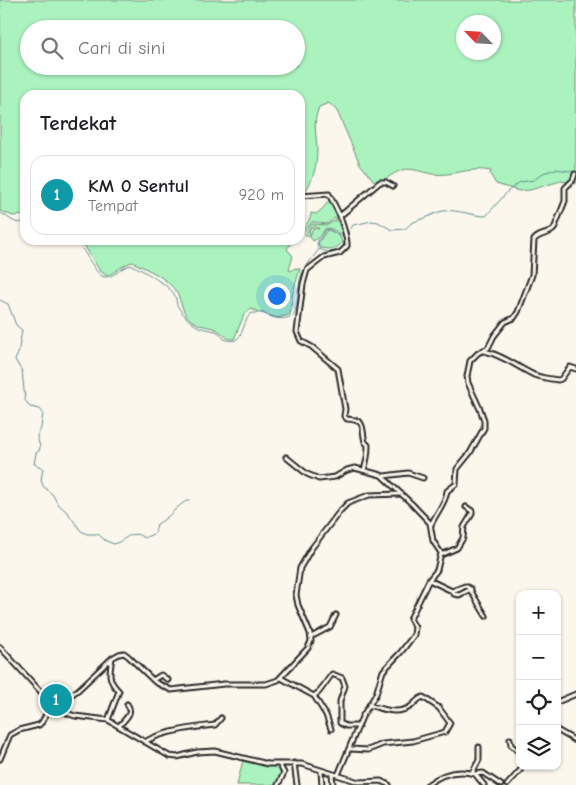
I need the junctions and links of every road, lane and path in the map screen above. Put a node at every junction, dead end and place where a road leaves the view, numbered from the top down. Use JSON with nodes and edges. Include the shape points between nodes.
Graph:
{"nodes":[{"id":1,"x":575,"y":174,"type":"edge"},
{"id":2,"x":393,"y":186,"type":"dead end"},
{"id":3,"x":305,"y":196,"type":"edge"},
{"id":4,"x":340,"y":216,"type":"junction"},
{"id":5,"x":484,"y":351,"type":"junction"},
{"id":6,"x":576,"y":369,"type":"edge"},
{"id":7,"x":286,"y":457,"type":"dead end"},
{"id":8,"x":364,"y":470,"type":"junction"},
{"id":9,"x":384,"y":476,"type":"junction"},
{"id":10,"x":423,"y":478,"type":"dead end"},
{"id":11,"x":400,"y":494,"type":"junction"},
{"id":12,"x":466,"y":507,"type":"dead end"},
{"id":13,"x":431,"y":525,"type":"junction"},
{"id":14,"x":441,"y":555,"type":"junction"},
{"id":15,"x":429,"y":580,"type":"junction"},
{"id":16,"x":336,"y":615,"type":"dead end"},
{"id":17,"x":486,"y":616,"type":"dead end"},
{"id":18,"x":312,"y":636,"type":"junction"},
{"id":19,"x":0,"y":647,"type":"edge"},
{"id":20,"x":112,"y":658,"type":"junction"},
{"id":21,"x":281,"y":678,"type":"junction"},
{"id":22,"x":153,"y":680,"type":"junction"},
{"id":23,"x":168,"y":680,"type":"dead end"},
{"id":24,"x":576,"y":694,"type":"edge"},
{"id":25,"x":314,"y":696,"type":"junction"},
{"id":26,"x":561,"y":700,"type":"edge"},
{"id":27,"x":127,"y":704,"type":"dead end"},
{"id":28,"x":370,"y":705,"type":"junction"},
{"id":29,"x":50,"y":707,"type":"junction"},
{"id":30,"x":63,"y":712,"type":"junction"},
{"id":31,"x":221,"y":718,"type":"dead end"},
{"id":32,"x":108,"y":720,"type":"junction"},
{"id":33,"x":119,"y":726,"type":"junction"},
{"id":34,"x":359,"y":726,"type":"junction"},
{"id":35,"x":331,"y":729,"type":"dead end"},
{"id":36,"x":561,"y":732,"type":"edge"},
{"id":37,"x":510,"y":739,"type":"dead end"},
{"id":38,"x":576,"y":741,"type":"edge"},
{"id":39,"x":145,"y":742,"type":"junction"},
{"id":40,"x":479,"y":747,"type":"dead end"},
{"id":41,"x":350,"y":748,"type":"junction"},
{"id":42,"x":516,"y":749,"type":"edge"},
{"id":43,"x":0,"y":759,"type":"edge"},
{"id":44,"x":294,"y":763,"type":"junction"},
{"id":45,"x":279,"y":764,"type":"junction"},
{"id":46,"x":520,"y":770,"type":"edge"},
{"id":47,"x":321,"y":771,"type":"junction"},
{"id":48,"x":332,"y":774,"type":"junction"},
{"id":49,"x":474,"y":774,"type":"junction"},
{"id":50,"x":338,"y":775,"type":"junction"},
{"id":51,"x":278,"y":785,"type":"edge"},
{"id":52,"x":297,"y":785,"type":"edge"},
{"id":53,"x":322,"y":785,"type":"edge"},
{"id":54,"x":332,"y":785,"type":"edge"},
{"id":55,"x":389,"y":785,"type":"edge"},
{"id":56,"x":427,"y":785,"type":"edge"},
{"id":57,"x":484,"y":785,"type":"edge"},
{"id":58,"x":501,"y":785,"type":"edge"},
{"id":59,"x":507,"y":785,"type":"edge"}],
"edges":[{"from":1,"to":5,"type":"street","via":[[574,180],[565,188],[565,201],[554,229],[534,240],[533,273],[518,312],[505,322]]},
{"from":2,"to":4,"type":"street","via":[[380,182]]},
{"from":3,"to":4,"type":"street","via":[[329,194]]},
{"from":4,"to":8,"type":"street","via":[[348,244],[345,249],[324,257],[307,270],[297,332],[301,341],[338,369],[344,416],[360,422],[364,429],[368,445]]},
{"from":5,"to":6,"type":"street","via":[[505,358],[537,376],[558,380],[570,366]]},
{"from":5,"to":13,"type":"street","via":[[472,358],[467,376],[484,428],[457,470],[456,484],[446,493],[446,499]]},
{"from":7,"to":8,"type":"street","via":[[319,479],[335,477],[350,468]]},
{"from":8,"to":9,"type":"street"},
{"from":9,"to":10,"type":"street","via":[[408,473]]},
{"from":9,"to":11,"type":"street"},
{"from":11,"to":13,"type":"street"},
{"from":11,"to":18,"type":"street","via":[[369,495],[348,503],[306,558],[300,568],[296,595]]},
{"from":12,"to":14,"type":"street","via":[[472,514],[464,526],[463,538],[455,549]]},
{"from":13,"to":14,"type":"street","via":[[432,541]]},
{"from":14,"to":15,"type":"street","via":[[437,570]]},
{"from":15,"to":17,"type":"street","via":[[452,591],[465,586],[471,589]]},
{"from":15,"to":28,"type":"street","via":[[410,620],[415,627],[414,635],[386,667]]},
{"from":16,"to":18,"type":"street","via":[[330,627]]},
{"from":18,"to":21,"type":"street","via":[[308,648]]},
{"from":19,"to":29,"type":"street","via":[[41,692]]},
{"from":20,"to":22,"type":"street","via":[[126,654]]},
{"from":20,"to":30,"type":"street","via":[[67,698]]},
{"from":20,"to":32,"type":"street","via":[[110,678],[120,691]]},
{"from":21,"to":22,"type":"street","via":[[266,684],[224,684],[175,691]]},
{"from":21,"to":25,"type":"street"},
{"from":22,"to":23,"type":"street","via":[[161,675]]},
{"from":24,"to":26,"type":"street"},
{"from":25,"to":34,"type":"street","via":[[332,674],[342,678],[345,683],[340,701],[340,723]]},
{"from":25,"to":35,"type":"street"},
{"from":27,"to":33,"type":"street","via":[[130,713]]},
{"from":28,"to":34,"type":"street"},
{"from":28,"to":41,"type":"street","via":[[396,710],[410,707],[425,698],[439,708],[450,723],[445,732],[413,741],[383,744],[368,750]]},
{"from":29,"to":30,"type":"street"},
{"from":29,"to":43,"type":"street","via":[[39,725],[10,735]]},
{"from":30,"to":32,"type":"street"},
{"from":31,"to":39,"type":"street","via":[[215,725],[152,737]]},
{"from":32,"to":33,"type":"street"},
{"from":33,"to":39,"type":"street"},
{"from":34,"to":41,"type":"street"},
{"from":36,"to":38,"type":"street"},
{"from":37,"to":42,"type":"street"},
{"from":39,"to":45,"type":"street","via":[[173,757],[215,751],[261,763]]},
{"from":40,"to":49,"type":"street"},
{"from":41,"to":50,"type":"street"},
{"from":44,"to":45,"type":"street"},
{"from":44,"to":47,"type":"street"},
{"from":44,"to":52,"type":"street"},
{"from":45,"to":51,"type":"street","via":[[284,771]]},
{"from":46,"to":59,"type":"street"},
{"from":47,"to":48,"type":"street"},
{"from":47,"to":53,"type":"street"},
{"from":48,"to":50,"type":"street"},
{"from":48,"to":54,"type":"street"},
{"from":49,"to":56,"type":"street","via":[[447,774]]},
{"from":49,"to":57,"type":"street"},
{"from":49,"to":58,"type":"street","via":[[484,773]]},
{"from":50,"to":55,"type":"street","via":[[359,782],[381,781]]}]}
